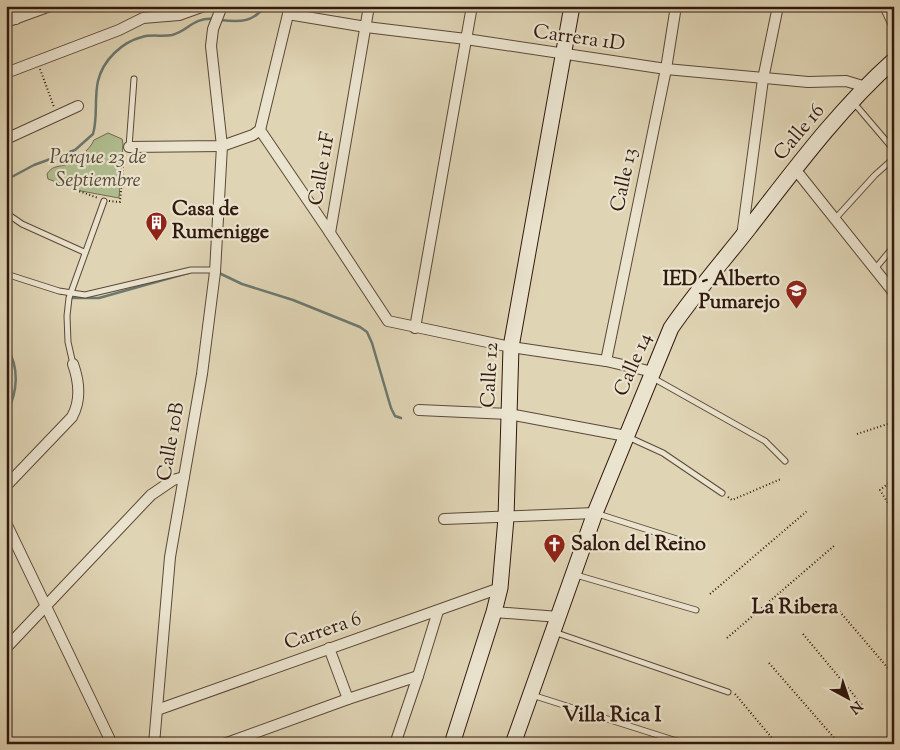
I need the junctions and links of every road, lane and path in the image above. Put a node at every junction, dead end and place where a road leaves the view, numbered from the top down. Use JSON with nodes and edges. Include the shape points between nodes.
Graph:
{"nodes":[{"id":1,"x":12,"y":6,"type":"edge"},
{"id":2,"x":50,"y":6,"type":"edge"},
{"id":3,"x":204,"y":6,"type":"edge"},
{"id":4,"x":370,"y":6,"type":"edge"},
{"id":5,"x":472,"y":6,"type":"edge"},
{"id":6,"x":572,"y":6,"type":"edge"},
{"id":7,"x":676,"y":6,"type":"edge"},
{"id":8,"x":778,"y":6,"type":"edge"},
{"id":9,"x":885,"y":6,"type":"edge"},
{"id":10,"x":221,"y":8,"type":"edge"},
{"id":11,"x":289,"y":10,"type":"edge"},
{"id":12,"x":11,"y":21,"type":"edge"},
{"id":13,"x":894,"y":25,"type":"edge"},
{"id":14,"x":366,"y":27,"type":"junction"},
{"id":15,"x":466,"y":39,"type":"junction"},
{"id":16,"x":564,"y":55,"type":"junction"},
{"id":17,"x":38,"y":62,"type":"junction"},
{"id":18,"x":892,"y":67,"type":"edge"},
{"id":19,"x":666,"y":69,"type":"junction"},
{"id":20,"x":6,"y":73,"type":"edge"},
{"id":21,"x":134,"y":79,"type":"dead end"},
{"id":22,"x":763,"y":79,"type":"junction"},
{"id":23,"x":866,"y":87,"type":"junction"},
{"id":24,"x":853,"y":102,"type":"junction"},
{"id":25,"x":78,"y":106,"type":"dead end"},
{"id":26,"x":57,"y":115,"type":"junction"},
{"id":27,"x":260,"y":130,"type":"junction"},
{"id":28,"x":6,"y":139,"type":"edge"},
{"id":29,"x":222,"y":146,"type":"junction"},
{"id":30,"x":129,"y":147,"type":"junction"},
{"id":31,"x":894,"y":150,"type":"edge"},
{"id":32,"x":894,"y":158,"type":"edge"},
{"id":33,"x":795,"y":169,"type":"junction"},
{"id":34,"x":104,"y":201,"type":"dead end"},
{"id":35,"x":120,"y":202,"type":"dead end"},
{"id":36,"x":6,"y":213,"type":"edge"},
{"id":37,"x":835,"y":219,"type":"junction"},
{"id":38,"x":330,"y":233,"type":"junction"},
{"id":39,"x":742,"y":237,"type":"junction"},
{"id":40,"x":894,"y":246,"type":"edge"},
{"id":41,"x":84,"y":252,"type":"junction"},
{"id":42,"x":215,"y":270,"type":"junction"},
{"id":43,"x":875,"y":270,"type":"junction"},
{"id":44,"x":6,"y":274,"type":"edge"},
{"id":45,"x":70,"y":293,"type":"junction"},
{"id":46,"x":894,"y":293,"type":"edge"},
{"id":47,"x":415,"y":328,"type":"junction"},
{"id":48,"x":511,"y":347,"type":"junction"},
{"id":49,"x":606,"y":360,"type":"junction"},
{"id":50,"x":73,"y":364,"type":"joint"},
{"id":51,"x":652,"y":374,"type":"junction"},
{"id":52,"x":419,"y":410,"type":"dead end"},
{"id":53,"x":509,"y":414,"type":"junction"},
{"id":54,"x":894,"y":422,"type":"edge"},
{"id":55,"x":857,"y":434,"type":"dead end"},
{"id":56,"x":626,"y":436,"type":"junction"},
{"id":57,"x":785,"y":461,"type":"dead end"},
{"id":58,"x":184,"y":476,"type":"junction"},
{"id":59,"x":781,"y":479,"type":"dead end"},
{"id":60,"x":894,"y":479,"type":"edge"},
{"id":61,"x":6,"y":486,"type":"edge"},
{"id":62,"x":722,"y":493,"type":"joint"},
{"id":63,"x":894,"y":506,"type":"edge"},
{"id":64,"x":807,"y":511,"type":"dead end"},
{"id":65,"x":595,"y":514,"type":"junction"},
{"id":66,"x":506,"y":518,"type":"junction"},
{"id":67,"x":444,"y":519,"type":"dead end"},
{"id":68,"x":6,"y":523,"type":"edge"},
{"id":69,"x":683,"y":541,"type":"dead end"},
{"id":70,"x":835,"y":545,"type":"dead end"},
{"id":71,"x":574,"y":575,"type":"junction"},
{"id":72,"x":500,"y":588,"type":"junction"},
{"id":73,"x":710,"y":594,"type":"dead end"},
{"id":74,"x":46,"y":605,"type":"junction"},
{"id":75,"x":835,"y":606,"type":"dead end"},
{"id":76,"x":696,"y":610,"type":"dead end"},
{"id":77,"x":438,"y":611,"type":"junction"},
{"id":78,"x":494,"y":612,"type":"junction"},
{"id":79,"x":559,"y":617,"type":"junction"},
{"id":80,"x":554,"y":632,"type":"junction"},
{"id":81,"x":803,"y":634,"type":"dead end"},
{"id":82,"x":727,"y":638,"type":"dead end"},
{"id":83,"x":6,"y":648,"type":"edge"},
{"id":84,"x":329,"y":648,"type":"junction"},
{"id":85,"x":769,"y":663,"type":"dead end"},
{"id":86,"x":893,"y":674,"type":"edge"},
{"id":87,"x":418,"y":676,"type":"junction"},
{"id":88,"x":728,"y":692,"type":"dead end"},
{"id":89,"x":531,"y":694,"type":"junction"},
{"id":90,"x":735,"y":694,"type":"dead end"},
{"id":91,"x":348,"y":699,"type":"junction"},
{"id":92,"x":863,"y":706,"type":"dead end"},
{"id":93,"x":157,"y":710,"type":"junction"},
{"id":94,"x":836,"y":740,"type":"dead end"},
{"id":95,"x":392,"y":743,"type":"edge"},
{"id":96,"x":112,"y":744,"type":"edge"},
{"id":97,"x":154,"y":744,"type":"edge"},
{"id":98,"x":224,"y":744,"type":"edge"},
{"id":99,"x":452,"y":744,"type":"edge"},
{"id":100,"x":513,"y":744,"type":"edge"},
{"id":101,"x":686,"y":744,"type":"edge"},
{"id":102,"x":778,"y":744,"type":"edge"}],
"edges":[{"from":1,"to":12,"type":"street"},
{"from":2,"to":12,"type":"street"},
{"from":3,"to":17,"type":"street","via":[[179,15],[143,18]]},
{"from":4,"to":14,"type":"street","name":"Calle 11F"},
{"from":5,"to":15,"type":"street"},
{"from":6,"to":16,"type":"street","name":"Calle 12"},
{"from":7,"to":19,"type":"street","name":"Calle 13"},
{"from":8,"to":22,"type":"street"},
{"from":9,"to":13,"type":"street"},
{"from":10,"to":29,"type":"street","name":"Calle 10B","via":[[211,38],[211,62]]},
{"from":11,"to":14,"type":"street","name":"Carrera 1D"},
{"from":11,"to":27,"type":"street"},
{"from":14,"to":15,"type":"street","name":"Carrera 1D"},
{"from":14,"to":38,"type":"street","name":"Calle 11F"},
{"from":15,"to":16,"type":"street","name":"Carrera 1D"},
{"from":15,"to":47,"type":"street"},
{"from":16,"to":19,"type":"street","name":"Carrera 1D"},
{"from":16,"to":48,"type":"street","name":"Calle 12"},
{"from":17,"to":20,"type":"street"},
{"from":17,"to":26,"type":"path"},
{"from":18,"to":23,"type":"street","name":"Calle 16"},
{"from":19,"to":22,"type":"street","name":"Carrera 1D"},
{"from":19,"to":49,"type":"street","name":"Calle 13"},
{"from":21,"to":30,"type":"lane"},
{"from":22,"to":23,"type":"street","name":"Carrera 1D","via":[[846,81]]},
{"from":22,"to":39,"type":"street"},
{"from":23,"to":24,"type":"street","name":"Calle 16"},
{"from":24,"to":31,"type":"lane"},
{"from":24,"to":33,"type":"street","name":"Calle 16"},
{"from":25,"to":26,"type":"street"},
{"from":26,"to":28,"type":"street"},
{"from":27,"to":29,"type":"street"},
{"from":27,"to":38,"type":"street"},
{"from":29,"to":30,"type":"street"},
{"from":29,"to":42,"type":"street","name":"Calle 10B"},
{"from":30,"to":35,"type":"path","via":[[125,150]]},
{"from":32,"to":37,"type":"lane"},
{"from":33,"to":37,"type":"street"},
{"from":33,"to":39,"type":"street","name":"Calle 16"},
{"from":34,"to":41,"type":"lane"},
{"from":36,"to":41,"type":"lane","via":[[22,224]]},
{"from":37,"to":43,"type":"street"},
{"from":38,"to":47,"type":"street","name":"Calle 11F","via":[[388,321]]},
{"from":39,"to":51,"type":"street","name":"Calle 14","via":[[671,328]]},
{"from":40,"to":43,"type":"lane"},
{"from":41,"to":45,"type":"lane"},
{"from":42,"to":45,"type":"lane","via":[[191,270],[93,294]]},
{"from":42,"to":58,"type":"street","name":"Calle 10B","via":[[202,374]]},
{"from":43,"to":46,"type":"street"},
{"from":44,"to":45,"type":"lane"},
{"from":45,"to":50,"type":"lane","via":[[68,342]]},
{"from":47,"to":48,"type":"street"},
{"from":48,"to":49,"type":"street"},
{"from":48,"to":53,"type":"street","name":"Calle 12"},
{"from":49,"to":51,"type":"street"},
{"from":50,"to":61,"type":"street","via":[[77,376],[76,410]]},
{"from":51,"to":56,"type":"street","name":"Calle 14"},
{"from":51,"to":57,"type":"lane","via":[[765,441]]},
{"from":52,"to":53,"type":"street"},
{"from":53,"to":56,"type":"street"},
{"from":53,"to":66,"type":"street","name":"Calle 12"},
{"from":54,"to":55,"type":"path"},
{"from":56,"to":62,"type":"lane","via":[[663,453]]},
{"from":56,"to":65,"type":"street","name":"Calle 14"},
{"from":58,"to":74,"type":"street","via":[[152,495]]},
{"from":58,"to":93,"type":"street","name":"Calle 10B","via":[[170,557]]},
{"from":59,"to":62,"type":"path","via":[[732,500]]},
{"from":60,"to":63,"type":"path","via":[[880,490],[889,505]]},
{"from":64,"to":73,"type":"path"},
{"from":65,"to":66,"type":"street"},
{"from":65,"to":69,"type":"lane"},
{"from":65,"to":71,"type":"street","name":"Calle 14"},
{"from":66,"to":67,"type":"street"},
{"from":66,"to":72,"type":"street","name":"Calle 12"},
{"from":68,"to":74,"type":"street"},
{"from":70,"to":82,"type":"path"},
{"from":71,"to":76,"type":"lane"},
{"from":71,"to":79,"type":"street","name":"Calle 14"},
{"from":72,"to":77,"type":"street","name":"Carrera 6"},
{"from":72,"to":78,"type":"street","name":"Calle 12"},
{"from":74,"to":83,"type":"street"},
{"from":74,"to":96,"type":"street"},
{"from":75,"to":86,"type":"path"},
{"from":77,"to":84,"type":"street","name":"Carrera 6"},
{"from":77,"to":87,"type":"street"},
{"from":78,"to":79,"type":"street"},
{"from":78,"to":99,"type":"street","name":"Calle 12"},
{"from":79,"to":80,"type":"street","name":"Calle 14"},
{"from":80,"to":88,"type":"lane"},
{"from":80,"to":89,"type":"street","name":"Calle 14"},
{"from":81,"to":92,"type":"path"},
{"from":84,"to":91,"type":"street"},
{"from":84,"to":93,"type":"street","name":"Carrera 6"},
{"from":85,"to":94,"type":"path"},
{"from":87,"to":91,"type":"street"},
{"from":87,"to":95,"type":"street"},
{"from":89,"to":100,"type":"street","name":"Calle 14"},
{"from":89,"to":101,"type":"lane"},
{"from":90,"to":102,"type":"path"},
{"from":91,"to":98,"type":"street"},
{"from":93,"to":97,"type":"street","name":"Calle 10B"}]}
